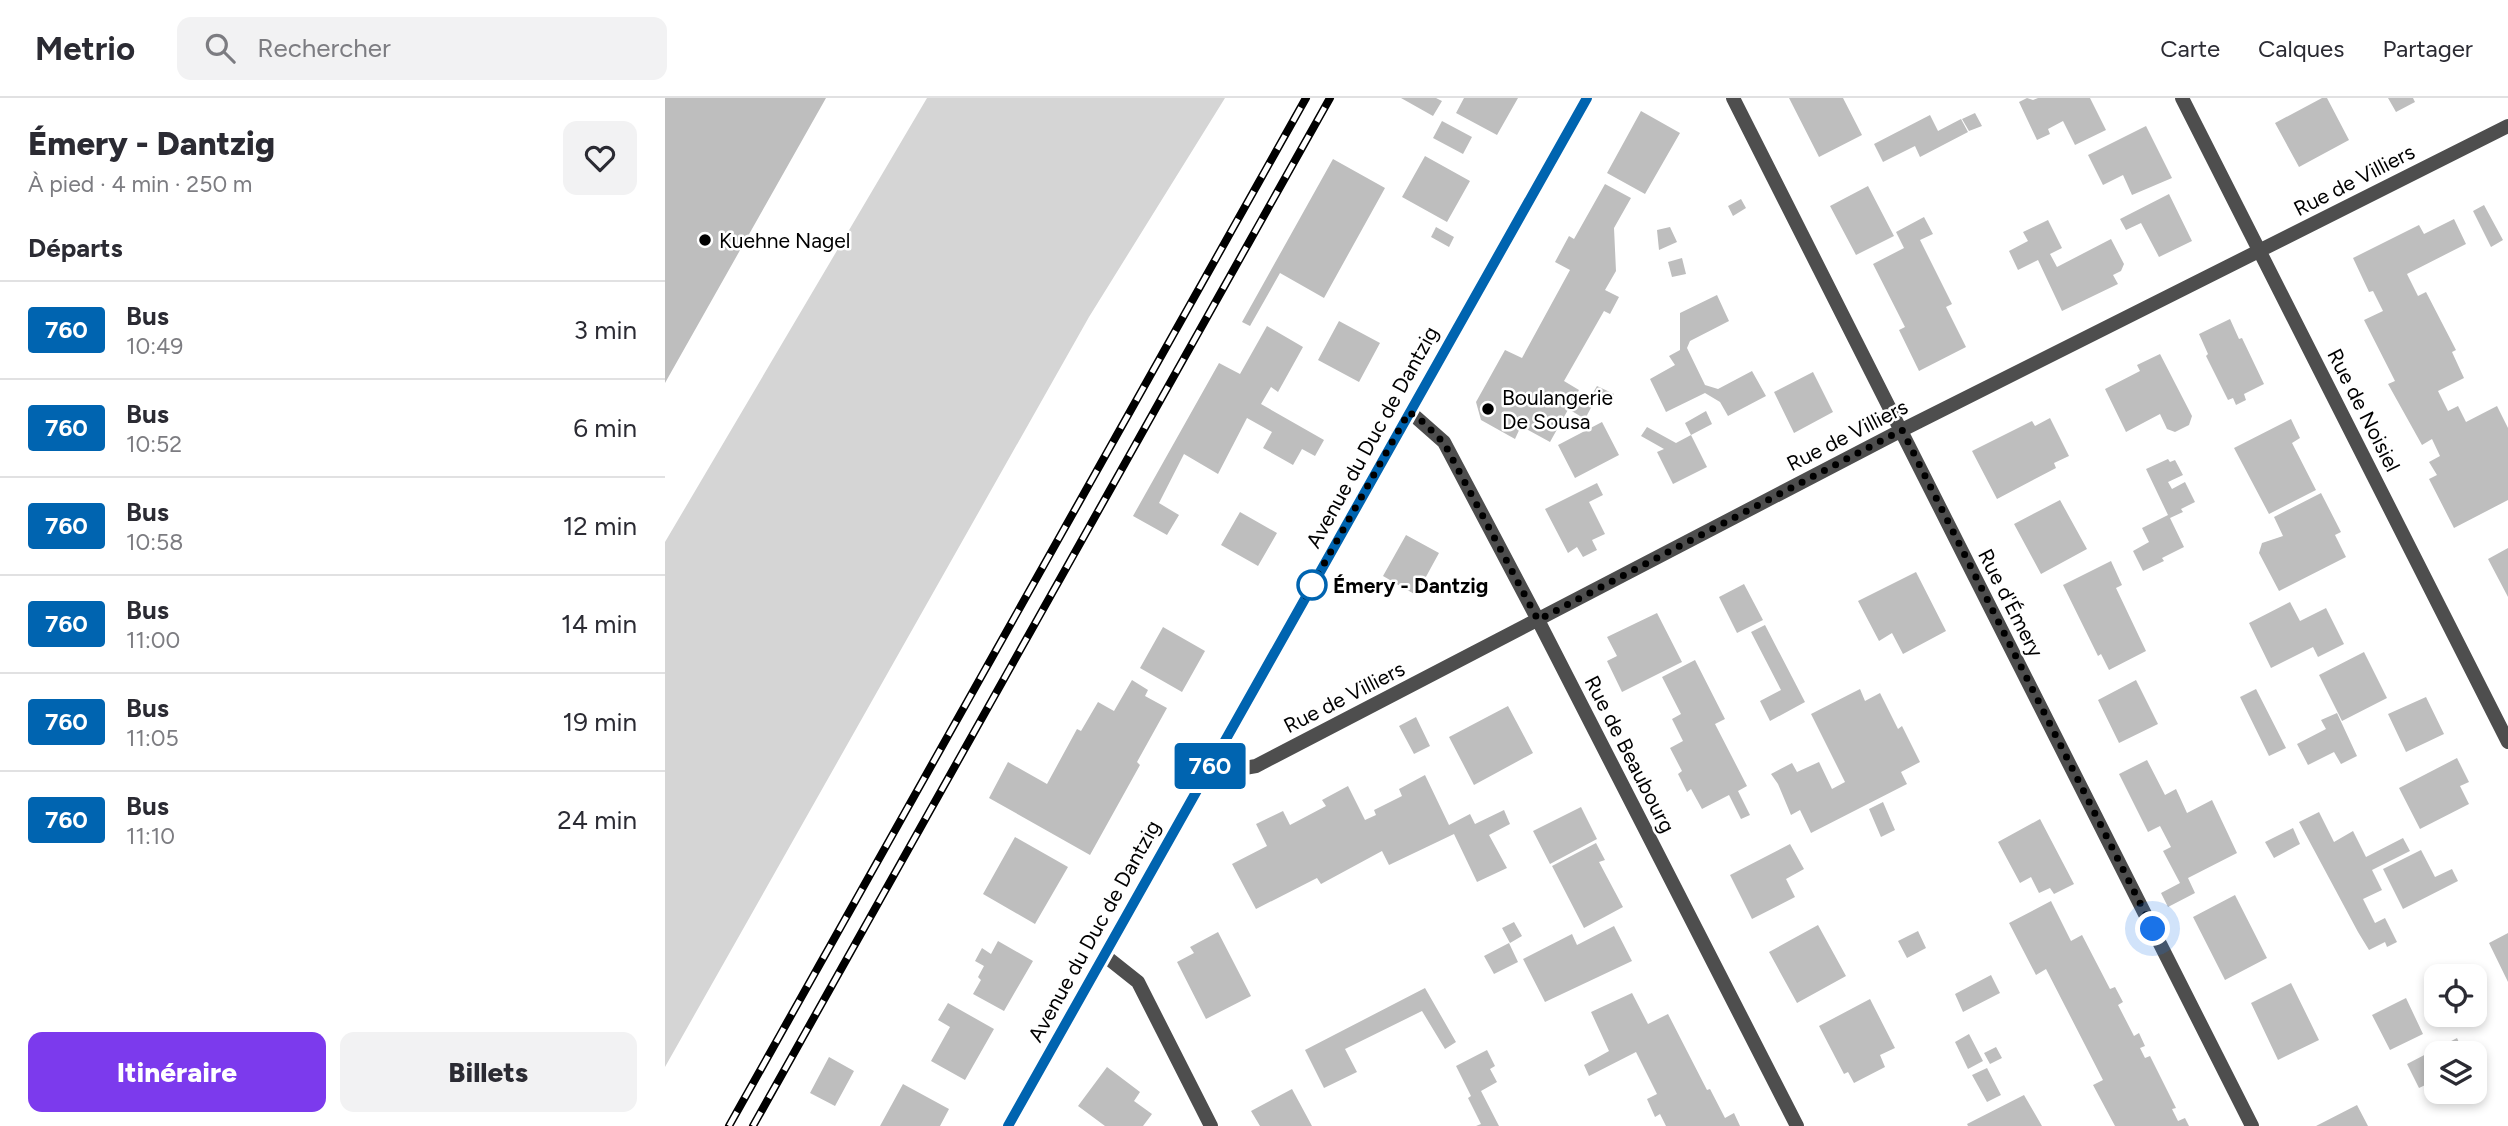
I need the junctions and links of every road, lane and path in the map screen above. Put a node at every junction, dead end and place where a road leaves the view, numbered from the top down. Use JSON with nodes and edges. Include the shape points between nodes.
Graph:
{"nodes":[{"id":1,"x":1587,"y":98,"type":"edge"},
{"id":2,"x":1733,"y":98,"type":"edge"},
{"id":3,"x":2182,"y":98,"type":"edge"},
{"id":4,"x":2508,"y":126,"type":"edge"},
{"id":5,"x":2260,"y":251,"type":"junction"},
{"id":6,"x":1409,"y":412,"type":"junction"},
{"id":7,"x":1902,"y":430,"type":"junction"},
{"id":8,"x":1538,"y":620,"type":"junction"},
{"id":9,"x":2508,"y":742,"type":"edge"},
{"id":10,"x":1205,"y":775,"type":"junction"},
{"id":11,"x":1104,"y":955,"type":"junction"},
{"id":12,"x":1008,"y":1126,"type":"edge"},
{"id":13,"x":1211,"y":1126,"type":"edge"},
{"id":14,"x":1797,"y":1126,"type":"edge"},
{"id":15,"x":2252,"y":1126,"type":"edge"}],
"edges":[{"from":1,"to":6,"type":"street","name":"Avenue du Duc de Dantzig"},
{"from":2,"to":7,"type":"street","name":"Rue d'Émery"},
{"from":3,"to":5,"type":"street","name":"Rue de Noisiel"},
{"from":4,"to":5,"type":"street","name":"Rue de Villiers"},
{"from":5,"to":7,"type":"street","name":"Rue de Villiers"},
{"from":5,"to":9,"type":"street","name":"Rue de Noisiel"},
{"from":6,"to":8,"type":"street","name":"Rue de Beaubourg","via":[[1444,443]]},
{"from":6,"to":10,"type":"street","name":"Avenue du Duc de Dantzig"},
{"from":7,"to":8,"type":"street","name":"Rue de Villiers"},
{"from":7,"to":15,"type":"street","name":"Rue d'Émery"},
{"from":8,"to":10,"type":"street","name":"Rue de Villiers","via":[[1256,766]]},
{"from":8,"to":14,"type":"street","name":"Rue de Beaubourg"},
{"from":10,"to":11,"type":"street","name":"Avenue du Duc de Dantzig"},
{"from":11,"to":12,"type":"street","name":"Avenue du Duc de Dantzig"},
{"from":11,"to":13,"type":"street","via":[[1138,982]]}]}
